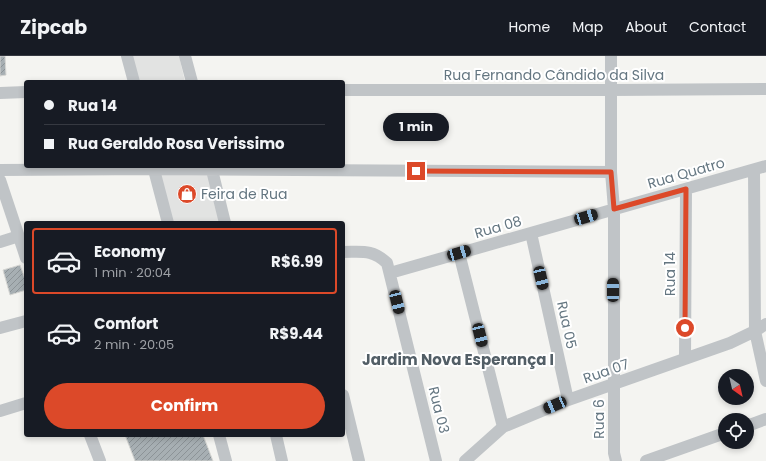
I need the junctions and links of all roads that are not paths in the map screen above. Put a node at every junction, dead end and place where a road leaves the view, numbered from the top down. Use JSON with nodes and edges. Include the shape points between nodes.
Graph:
{"nodes":[{"id":1,"x":127,"y":56,"type":"edge"},
{"id":2,"x":185,"y":56,"type":"edge"},
{"id":3,"x":611,"y":56,"type":"edge"},
{"id":4,"x":133,"y":80,"type":"edge"},
{"id":5,"x":191,"y":80,"type":"edge"},
{"id":6,"x":766,"y":89,"type":"edge"},
{"id":7,"x":345,"y":90,"type":"edge"},
{"id":8,"x":611,"y":90,"type":"junction"},
{"id":9,"x":24,"y":92,"type":"edge"},
{"id":10,"x":0,"y":93,"type":"edge"},
{"id":11,"x":766,"y":166,"type":"edge"},
{"id":12,"x":154,"y":168,"type":"edge"},
{"id":13,"x":212,"y":168,"type":"edge"},
{"id":14,"x":0,"y":170,"type":"edge"},
{"id":15,"x":754,"y":170,"type":"junction"},
{"id":16,"x":611,"y":172,"type":"junction"},
{"id":17,"x":0,"y":180,"type":"edge"},
{"id":18,"x":686,"y":189,"type":"junction"},
{"id":19,"x":614,"y":209,"type":"junction"},
{"id":20,"x":167,"y":221,"type":"edge"},
{"id":21,"x":225,"y":221,"type":"edge"},
{"id":22,"x":531,"y":233,"type":"junction"},
{"id":23,"x":19,"y":236,"type":"junction"},
{"id":24,"x":0,"y":242,"type":"edge"},
{"id":25,"x":24,"y":252,"type":"edge"},
{"id":26,"x":345,"y":252,"type":"edge"},
{"id":27,"x":459,"y":253,"type":"junction"},
{"id":28,"x":390,"y":273,"type":"junction"},
{"id":29,"x":24,"y":322,"type":"edge"},
{"id":30,"x":766,"y":324,"type":"edge"},
{"id":31,"x":0,"y":328,"type":"edge"},
{"id":32,"x":755,"y":331,"type":"junction"},
{"id":33,"x":685,"y":359,"type":"junction"},
{"id":34,"x":766,"y":381,"type":"edge"},
{"id":35,"x":613,"y":384,"type":"junction"},
{"id":36,"x":568,"y":400,"type":"junction"},
{"id":37,"x":345,"y":403,"type":"edge"},
{"id":38,"x":24,"y":404,"type":"edge"},
{"id":39,"x":0,"y":411,"type":"edge"},
{"id":40,"x":766,"y":419,"type":"edge"},
{"id":41,"x":754,"y":423,"type":"edge"},
{"id":42,"x":503,"y":427,"type":"junction"},
{"id":43,"x":718,"y":435,"type":"edge"},
{"id":44,"x":91,"y":437,"type":"edge"},
{"id":45,"x":220,"y":437,"type":"edge"},
{"id":46,"x":276,"y":437,"type":"edge"},
{"id":47,"x":100,"y":461,"type":"edge"},
{"id":48,"x":226,"y":461,"type":"edge"},
{"id":49,"x":282,"y":461,"type":"edge"},
{"id":50,"x":359,"y":461,"type":"edge"},
{"id":51,"x":436,"y":461,"type":"edge"},
{"id":52,"x":465,"y":461,"type":"edge"},
{"id":53,"x":616,"y":461,"type":"edge"},
{"id":54,"x":646,"y":461,"type":"edge"}],
"edges":[{"from":1,"to":4,"type":"street"},
{"from":2,"to":5,"type":"street"},
{"from":3,"to":8,"type":"street","name":"Rua 6"},
{"from":6,"to":8,"type":"street","name":"Rua Fernando Cândido da Silva"},
{"from":7,"to":8,"type":"street","name":"Rua Fernando Cândido da Silva"},
{"from":8,"to":16,"type":"street","name":"Rua 6"},
{"from":9,"to":10,"type":"street"},
{"from":11,"to":15,"type":"street","name":"Rua Quatro"},
{"from":12,"to":13,"type":"street"},
{"from":12,"to":14,"type":"street"},
{"from":12,"to":20,"type":"street"},
{"from":13,"to":16,"type":"street"},
{"from":13,"to":21,"type":"street"},
{"from":15,"to":18,"type":"street","name":"Rua Quatro"},
{"from":15,"to":32,"type":"street"},
{"from":16,"to":19,"type":"street","name":"Rua 6"},
{"from":17,"to":23,"type":"street"},
{"from":18,"to":19,"type":"street","name":"Rua Quatro"},
{"from":18,"to":33,"type":"street","name":"Rua 14"},
{"from":19,"to":22,"type":"street","name":"Rua 08"},
{"from":19,"to":35,"type":"street","name":"Rua 6"},
{"from":22,"to":27,"type":"street","name":"Rua 08"},
{"from":22,"to":36,"type":"street","name":"Rua 05"},
{"from":23,"to":24,"type":"street"},
{"from":23,"to":25,"type":"street"},
{"from":26,"to":28,"type":"street","name":"Rua 03","via":[[369,252],[379,255],[387,263]]},
{"from":27,"to":28,"type":"street","name":"Rua 08"},
{"from":27,"to":42,"type":"street"},
{"from":28,"to":51,"type":"street","name":"Rua 03"},
{"from":29,"to":31,"type":"street"},
{"from":30,"to":32,"type":"street","name":"Rua 07"},
{"from":32,"to":33,"type":"street","name":"Rua 07","via":[[730,344]]},
{"from":32,"to":34,"type":"street"},
{"from":33,"to":35,"type":"street","name":"Rua 07"},
{"from":35,"to":36,"type":"street","name":"Rua 07"},
{"from":35,"to":53,"type":"street","name":"Rua 6"},
{"from":36,"to":42,"type":"street","name":"Rua 07"},
{"from":37,"to":50,"type":"street"},
{"from":38,"to":39,"type":"street"},
{"from":40,"to":41,"type":"street"},
{"from":42,"to":52,"type":"street","name":"Rua 07"},
{"from":43,"to":54,"type":"street"},
{"from":44,"to":47,"type":"street"},
{"from":45,"to":48,"type":"street"},
{"from":46,"to":49,"type":"street"}]}
